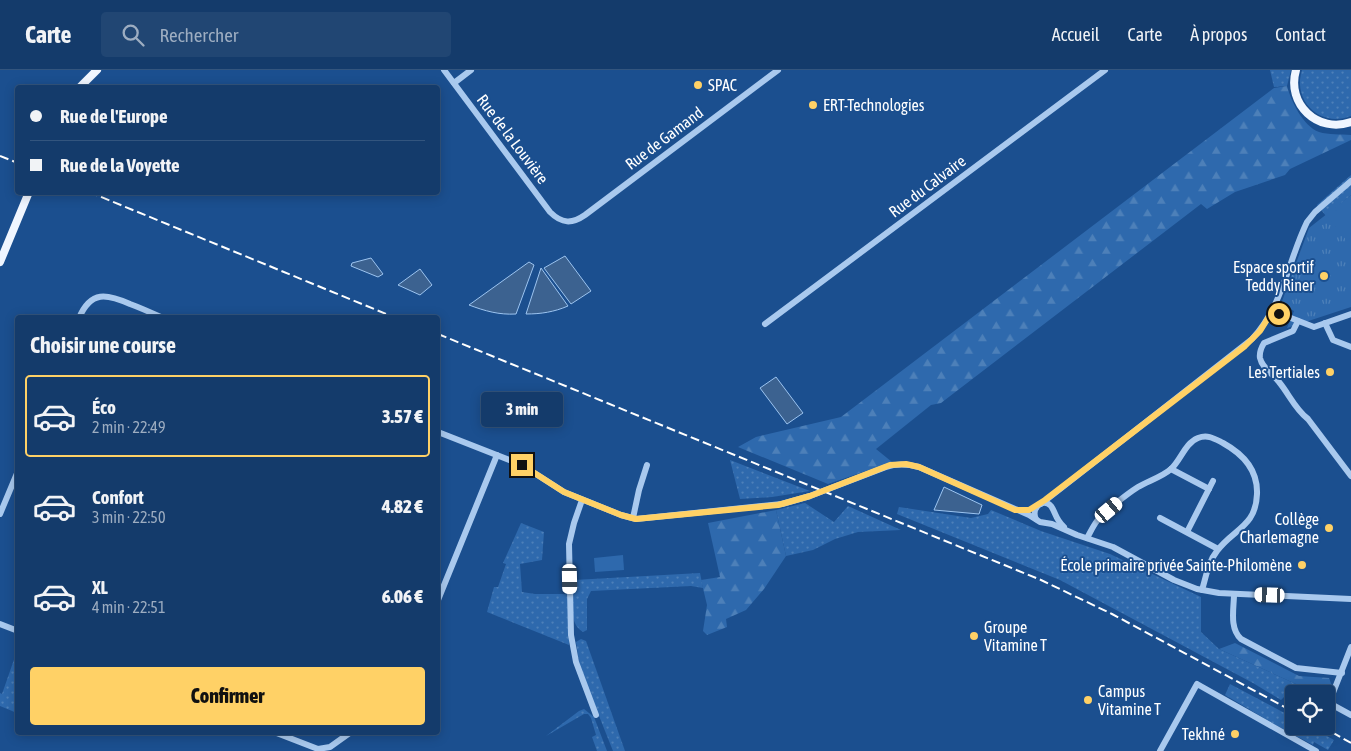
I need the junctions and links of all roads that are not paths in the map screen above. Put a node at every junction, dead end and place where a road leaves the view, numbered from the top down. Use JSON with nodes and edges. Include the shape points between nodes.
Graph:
{"nodes":[{"id":1,"x":90,"y":70,"type":"edge"},
{"id":2,"x":97,"y":70,"type":"edge"},
{"id":3,"x":444,"y":70,"type":"edge"},
{"id":4,"x":471,"y":70,"type":"edge"},
{"id":5,"x":778,"y":70,"type":"edge"},
{"id":6,"x":1106,"y":70,"type":"edge"},
{"id":7,"x":1296,"y":70,"type":"edge"},
{"id":8,"x":454,"y":83,"type":"junction"},
{"id":9,"x":77,"y":85,"type":"edge"},
{"id":10,"x":82,"y":85,"type":"edge"},
{"id":11,"x":1351,"y":123,"type":"edge"},
{"id":12,"x":1351,"y":181,"type":"edge"},
{"id":13,"x":28,"y":195,"type":"edge"},
{"id":14,"x":563,"y":222,"type":"joint"},
{"id":15,"x":1,"y":260,"type":"edge"},
{"id":16,"x":1273,"y":310,"type":"junction"},
{"id":17,"x":1351,"y":314,"type":"edge"},
{"id":18,"x":81,"y":315,"type":"edge"},
{"id":19,"x":156,"y":315,"type":"edge"},
{"id":20,"x":1298,"y":321,"type":"junction"},
{"id":21,"x":1325,"y":323,"type":"junction"},
{"id":22,"x":765,"y":324,"type":"dead end"},
{"id":23,"x":1351,"y":347,"type":"edge"},
{"id":24,"x":440,"y":433,"type":"edge"},
{"id":25,"x":497,"y":455,"type":"junction"},
{"id":26,"x":647,"y":465,"type":"dead end"},
{"id":27,"x":1171,"y":469,"type":"junction"},
{"id":28,"x":1351,"y":476,"type":"edge"},
{"id":29,"x":15,"y":478,"type":"edge"},
{"id":30,"x":1213,"y":481,"type":"dead end"},
{"id":31,"x":1066,"y":484,"type":"junction"},
{"id":32,"x":1209,"y":489,"type":"junction"},
{"id":33,"x":582,"y":500,"type":"junction"},
{"id":34,"x":1039,"y":505,"type":"junction"},
{"id":35,"x":1015,"y":510,"type":"junction"},
{"id":36,"x":1053,"y":511,"type":"junction"},
{"id":37,"x":0,"y":514,"type":"edge"},
{"id":38,"x":633,"y":518,"type":"junction"},
{"id":39,"x":1160,"y":518,"type":"dead end"},
{"id":40,"x":1036,"y":519,"type":"junction"},
{"id":41,"x":1044,"y":522,"type":"junction"},
{"id":42,"x":1069,"y":531,"type":"junction"},
{"id":43,"x":1187,"y":532,"type":"junction"},
{"id":44,"x":1087,"y":538,"type":"junction"},
{"id":45,"x":1218,"y":549,"type":"junction"},
{"id":46,"x":1202,"y":590,"type":"junction"},
{"id":47,"x":1234,"y":594,"type":"junction"},
{"id":48,"x":440,"y":595,"type":"edge"},
{"id":49,"x":1351,"y":600,"type":"edge"},
{"id":50,"x":0,"y":624,"type":"edge"},
{"id":51,"x":15,"y":630,"type":"edge"},
{"id":52,"x":1351,"y":647,"type":"edge"},
{"id":53,"x":1342,"y":673,"type":"junction"},
{"id":54,"x":1350,"y":713,"type":"edge"},
{"id":55,"x":596,"y":715,"type":"dead end"},
{"id":56,"x":282,"y":735,"type":"edge"},
{"id":57,"x":346,"y":735,"type":"edge"},
{"id":58,"x":1160,"y":751,"type":"edge"},
{"id":59,"x":1316,"y":751,"type":"edge"}],
"edges":[{"from":1,"to":9,"type":"main road"},
{"from":2,"to":10,"type":"main road"},
{"from":3,"to":8,"type":"street","name":"Rue de la Louvière"},
{"from":4,"to":8,"type":"street"},
{"from":5,"to":14,"type":"street","name":"Rue de Gamand","via":[[585,215]]},
{"from":6,"to":22,"type":"street","name":"Rue du Calvaire"},
{"from":7,"to":11,"type":"main road","via":[[1295,93],[1304,111],[1321,122]]},
{"from":8,"to":14,"type":"street","name":"Rue de la Louvière","via":[[550,212]]},
{"from":12,"to":16,"type":"street","via":[[1307,222]]},
{"from":13,"to":15,"type":"main road"},
{"from":16,"to":20,"type":"street"},
{"from":16,"to":31,"type":"street","via":[[1260,331],[1245,346]]},
{"from":17,"to":21,"type":"street"},
{"from":18,"to":19,"type":"street","via":[[90,301],[104,296]]},
{"from":20,"to":21,"type":"street","via":[[1313,326]]},
{"from":20,"to":28,"type":"street","via":[[1294,330],[1266,341],[1261,350],[1262,363]]},
{"from":21,"to":23,"type":"street","via":[[1332,340]]},
{"from":24,"to":25,"type":"street"},
{"from":25,"to":33,"type":"street","via":[[526,467],[559,490]]},
{"from":25,"to":48,"type":"street"},
{"from":26,"to":38,"type":"street"},
{"from":27,"to":32,"type":"street"},
{"from":27,"to":44,"type":"street","via":[[1132,491],[1098,520]]},
{"from":27,"to":45,"type":"street","via":[[1191,443],[1204,436],[1233,449],[1249,464],[1257,488],[1254,511],[1245,526]]},
{"from":29,"to":37,"type":"street"},
{"from":30,"to":32,"type":"street"},
{"from":31,"to":34,"type":"street"},
{"from":31,"to":36,"type":"street","via":[[1054,498]]},
{"from":32,"to":43,"type":"street"},
{"from":33,"to":38,"type":"street"},
{"from":33,"to":55,"type":"street","via":[[569,544],[571,635],[576,662]]},
{"from":34,"to":35,"type":"street","via":[[1029,510]]},
{"from":34,"to":36,"type":"street","via":[[1048,504]]},
{"from":34,"to":40,"type":"street","via":[[1034,513]]},
{"from":35,"to":38,"type":"street","via":[[919,467],[902,464],[778,505]]},
{"from":35,"to":40,"type":"street"},
{"from":36,"to":41,"type":"street","via":[[1051,518]]},
{"from":36,"to":42,"type":"street","via":[[1058,522]]},
{"from":39,"to":43,"type":"street"},
{"from":40,"to":41,"type":"street"},
{"from":41,"to":42,"type":"street"},
{"from":42,"to":44,"type":"street"},
{"from":43,"to":45,"type":"street"},
{"from":44,"to":46,"type":"street","via":[[1117,548],[1171,578]]},
{"from":45,"to":46,"type":"street","via":[[1210,562]]},
{"from":46,"to":47,"type":"street"},
{"from":47,"to":49,"type":"street"},
{"from":47,"to":53,"type":"street","via":[[1234,626],[1241,639],[1296,668]]},
{"from":50,"to":51,"type":"street"},
{"from":52,"to":53,"type":"street"},
{"from":53,"to":54,"type":"street","via":[[1329,703]]},
{"from":56,"to":57,"type":"street","via":[[318,749],[330,746]]},
{"from":58,"to":59,"type":"street","via":[[1197,684]]}]}
